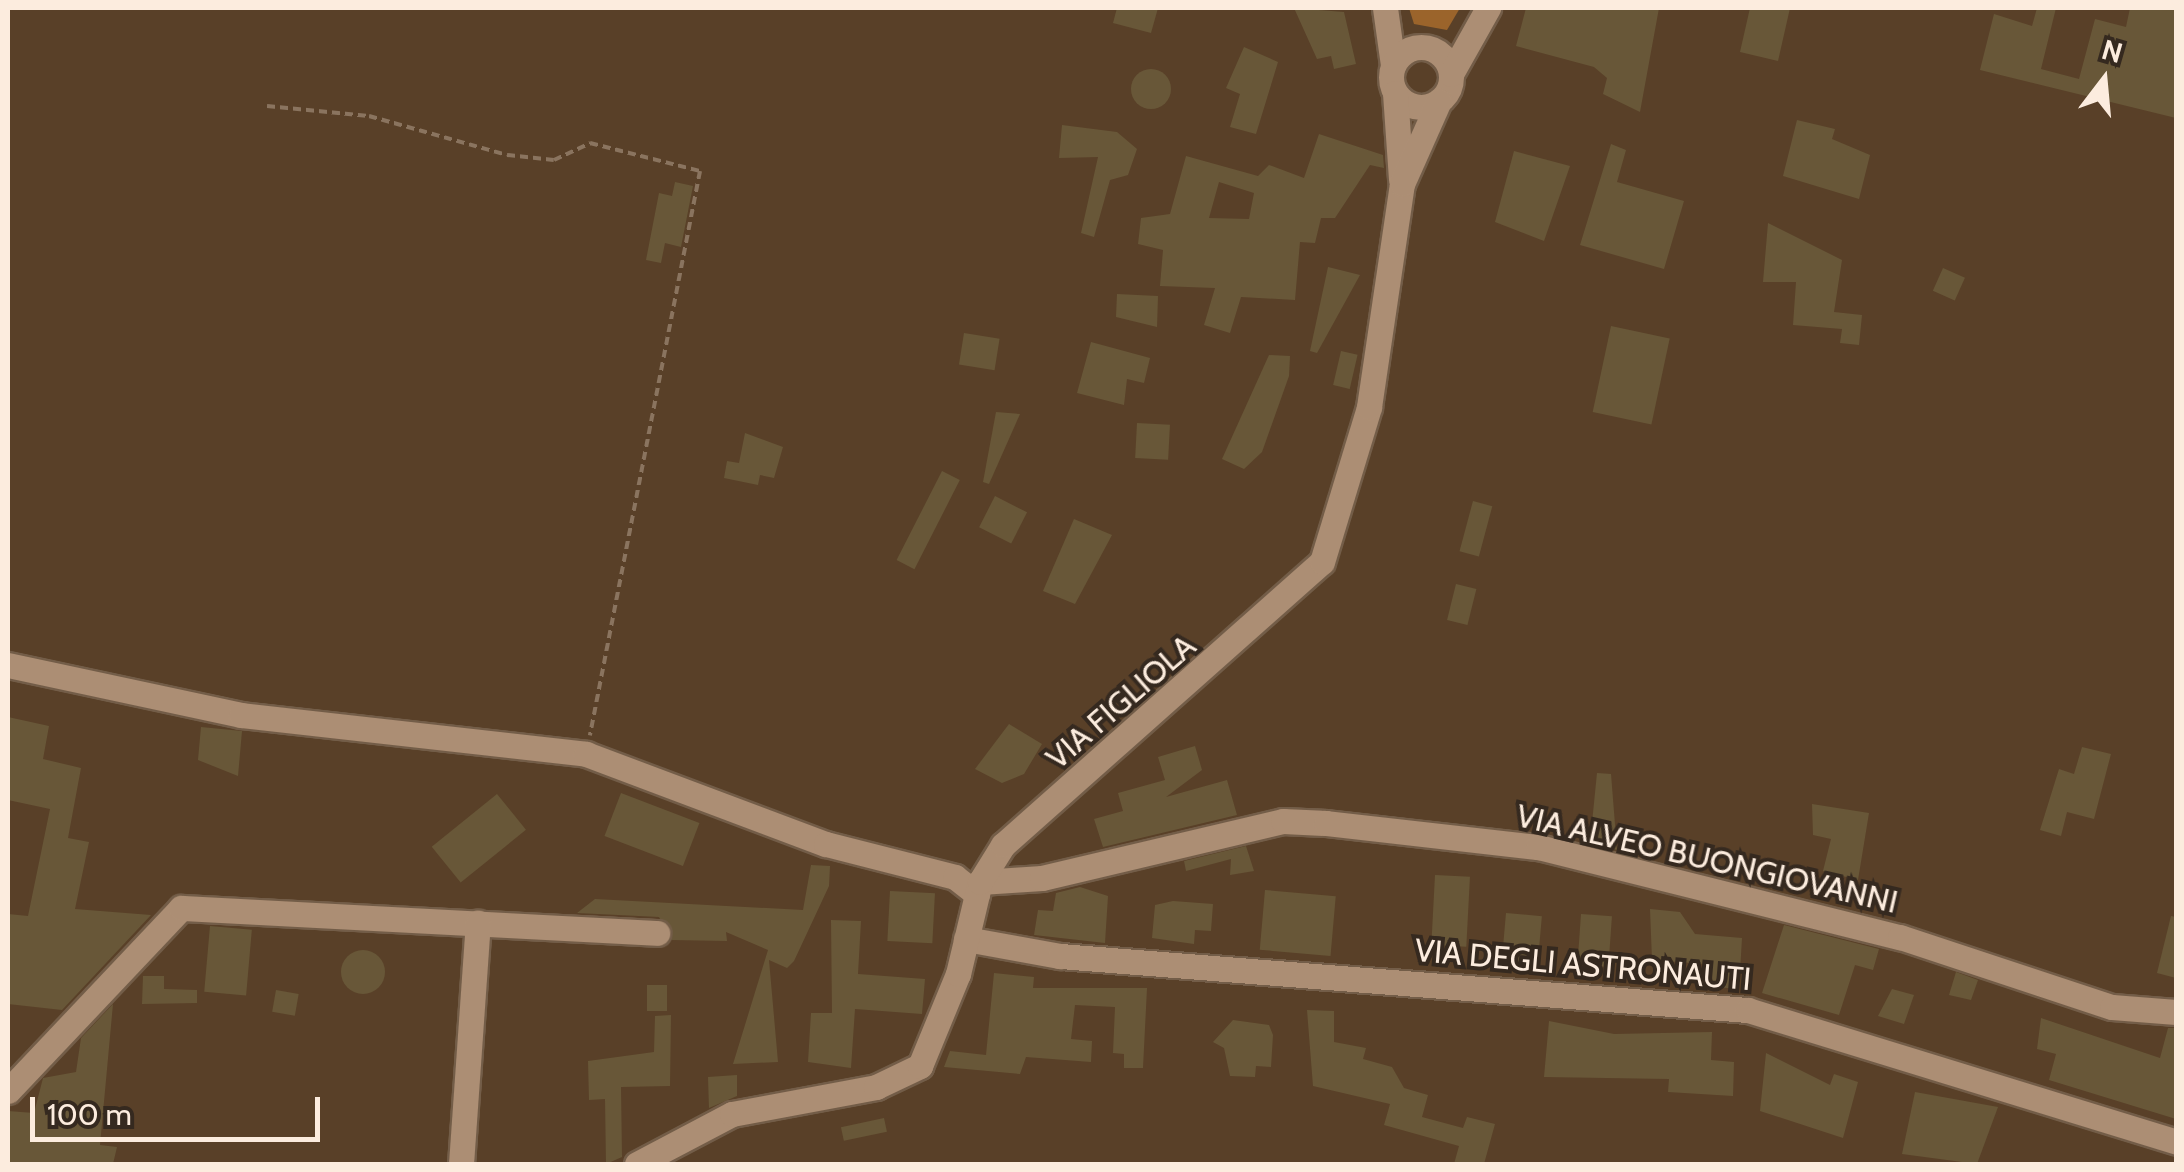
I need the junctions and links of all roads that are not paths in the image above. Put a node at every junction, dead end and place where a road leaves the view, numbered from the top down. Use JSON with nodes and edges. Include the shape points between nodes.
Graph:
{"nodes":[{"id":1,"x":1488,"y":8,"type":"edge"},
{"id":2,"x":1387,"y":16,"type":"edge"},
{"id":3,"x":1470,"y":35,"type":"junction"},
{"id":4,"x":1424,"y":48,"type":"junction"},
{"id":5,"x":1393,"y":65,"type":"junction"},
{"id":6,"x":1451,"y":74,"type":"junction"},
{"id":7,"x":1395,"y":93,"type":"junction"},
{"id":8,"x":1439,"y":101,"type":"junction"},
{"id":9,"x":1402,"y":184,"type":"junction"},
{"id":10,"x":8,"y":665,"type":"edge"},
{"id":11,"x":978,"y":888,"type":"junction"},
{"id":12,"x":478,"y":922,"type":"junction"},
{"id":13,"x":658,"y":932,"type":"dead end"},
{"id":14,"x":966,"y":939,"type":"junction"},
{"id":15,"x":2176,"y":1012,"type":"edge"},
{"id":16,"x":8,"y":1090,"type":"edge"},
{"id":17,"x":2176,"y":1142,"type":"edge"},
{"id":18,"x":461,"y":1164,"type":"edge"},
{"id":19,"x":637,"y":1164,"type":"edge"}],
"edges":[{"from":1,"to":3,"type":"street"},
{"from":2,"to":4,"type":"street"},
{"from":2,"to":5,"type":"street"},
{"from":3,"to":4,"type":"street"},
{"from":3,"to":6,"type":"street"},
{"from":4,"to":5,"type":"street"},
{"from":4,"to":6,"type":"street"},
{"from":5,"to":7,"type":"street"},
{"from":6,"to":8,"type":"street"},
{"from":7,"to":8,"type":"street","via":[[1420,108]]},
{"from":7,"to":9,"type":"street"},
{"from":8,"to":9,"type":"street","name":"VIA FIGLIOLA"},
{"from":9,"to":11,"type":"street","name":"VIA FIGLIOLA","via":[[1369,408],[1322,562],[1003,845]]},
{"from":10,"to":11,"type":"street","via":[[240,715],[586,754],[826,844]]},
{"from":11,"to":14,"type":"street","name":"VIA FIGLIOLA"},
{"from":11,"to":15,"type":"street","name":"VIA ALVEO BUONGIOVANNI","via":[[1283,821],[1326,823],[1538,847],[1900,937],[2112,1007]]},
{"from":12,"to":13,"type":"street"},
{"from":12,"to":16,"type":"street","via":[[180,908]]},
{"from":12,"to":18,"type":"street"},
{"from":14,"to":17,"type":"street","name":"VIA DEGLI ASTRONAUTI","via":[[1060,956],[1748,1010]]},
{"from":14,"to":19,"type":"street","name":"VIA FIGLIOLA","via":[[920,1066],[876,1087],[732,1114]]}]}
